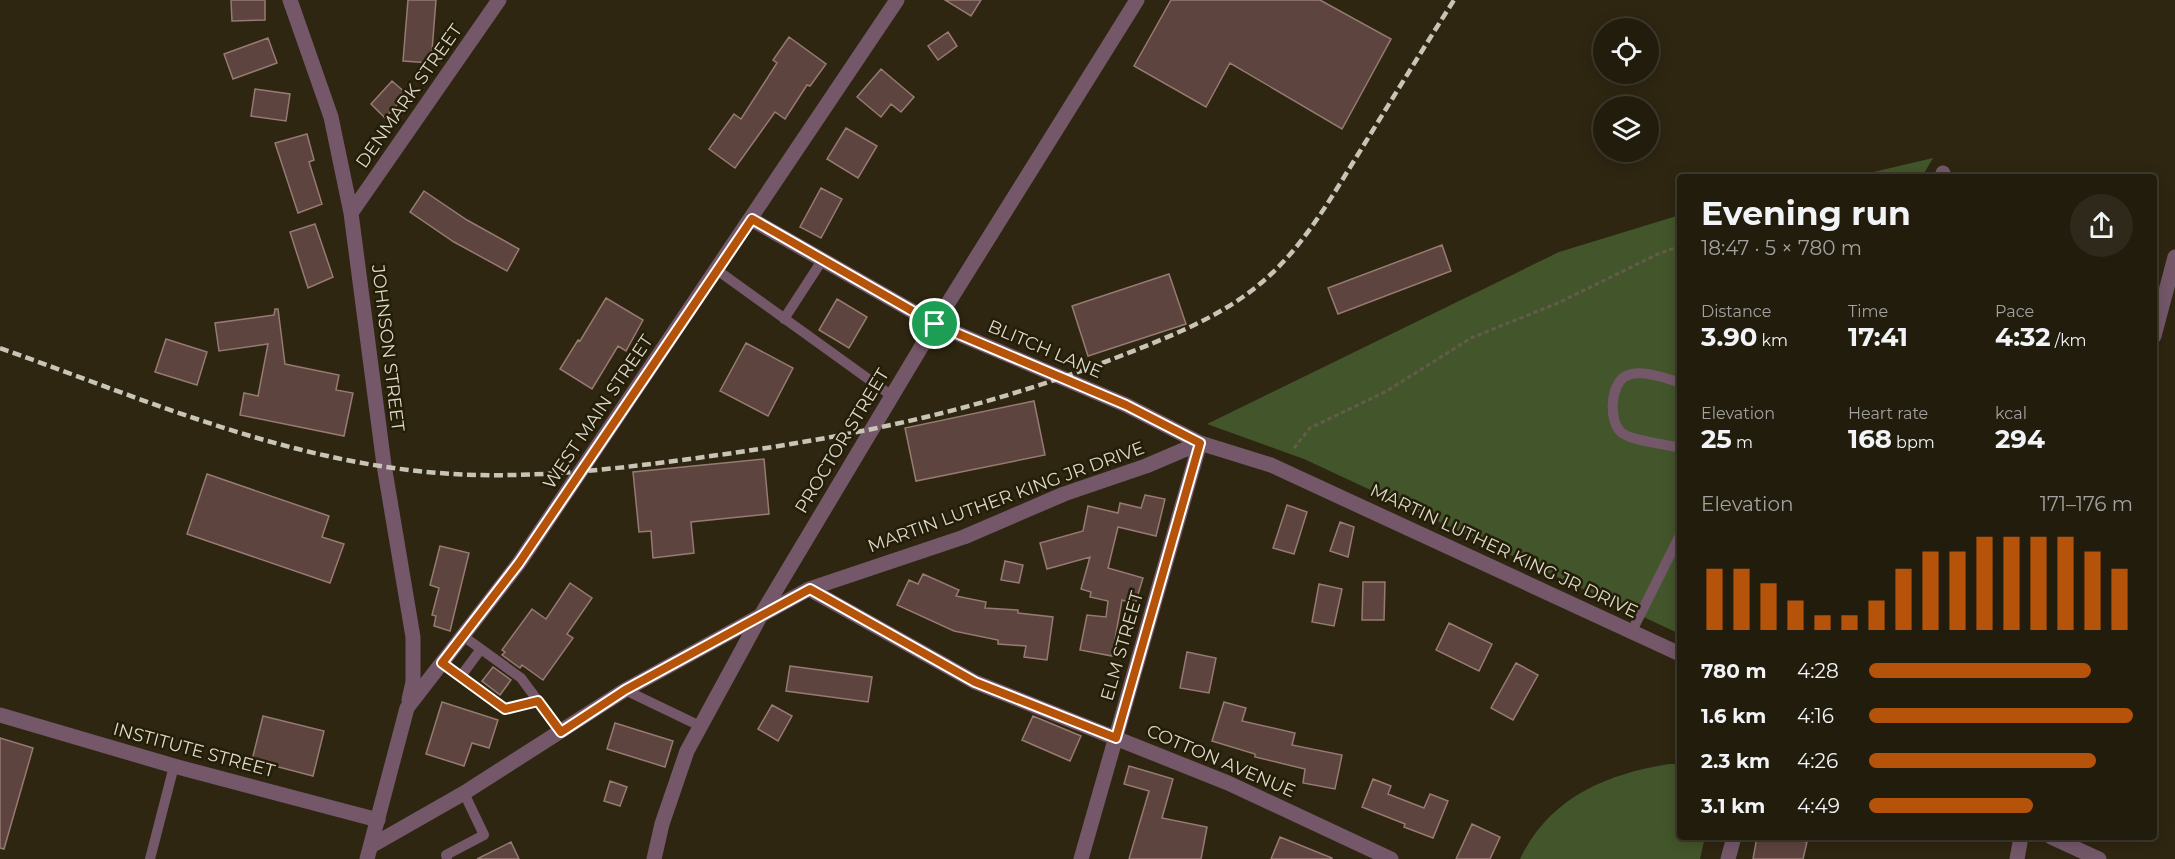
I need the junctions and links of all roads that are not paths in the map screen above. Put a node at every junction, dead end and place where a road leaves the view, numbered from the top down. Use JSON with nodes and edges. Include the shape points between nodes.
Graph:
{"nodes":[{"id":1,"x":290,"y":0,"type":"edge"},
{"id":2,"x":499,"y":0,"type":"edge"},
{"id":3,"x":897,"y":0,"type":"edge"},
{"id":4,"x":1137,"y":0,"type":"edge"},
{"id":5,"x":351,"y":213,"type":"junction"},
{"id":6,"x":752,"y":219,"type":"junction"},
{"id":7,"x":2175,"y":257,"type":"edge"},
{"id":8,"x":822,"y":259,"type":"junction"},
{"id":9,"x":717,"y":270,"type":"junction"},
{"id":10,"x":784,"y":318,"type":"junction"},
{"id":11,"x":935,"y":324,"type":"junction"},
{"id":12,"x":2157,"y":325,"type":"edge"},
{"id":13,"x":1677,"y":381,"type":"edge"},
{"id":14,"x":892,"y":396,"type":"junction"},
{"id":15,"x":1200,"y":443,"type":"junction"},
{"id":16,"x":1677,"y":447,"type":"edge"},
{"id":17,"x":1677,"y":541,"type":"edge"},
{"id":18,"x":810,"y":589,"type":"junction"},
{"id":19,"x":761,"y":615,"type":"junction"},
{"id":20,"x":1632,"y":631,"type":"junction"},
{"id":21,"x":463,"y":636,"type":"junction"},
{"id":22,"x":481,"y":649,"type":"junction"},
{"id":23,"x":1677,"y":653,"type":"edge"},
{"id":24,"x":442,"y":663,"type":"junction"},
{"id":25,"x":461,"y":676,"type":"junction"},
{"id":26,"x":625,"y":690,"type":"junction"},
{"id":27,"x":538,"y":701,"type":"junction"},
{"id":28,"x":407,"y":708,"type":"junction"},
{"id":29,"x":0,"y":715,"type":"edge"},
{"id":30,"x":700,"y":726,"type":"junction"},
{"id":31,"x":561,"y":732,"type":"junction"},
{"id":32,"x":1116,"y":738,"type":"junction"},
{"id":33,"x":174,"y":766,"type":"junction"},
{"id":34,"x":464,"y":793,"type":"junction"},
{"id":35,"x":378,"y":820,"type":"junction"},
{"id":36,"x":1733,"y":840,"type":"edge"},
{"id":37,"x":2020,"y":840,"type":"edge"},
{"id":38,"x":2057,"y":840,"type":"edge"},
{"id":39,"x":369,"y":853,"type":"edge"},
{"id":40,"x":444,"y":858,"type":"edge"},
{"id":41,"x":150,"y":859,"type":"edge"},
{"id":42,"x":654,"y":859,"type":"edge"},
{"id":43,"x":1081,"y":859,"type":"edge"},
{"id":44,"x":1391,"y":859,"type":"edge"},
{"id":45,"x":1728,"y":859,"type":"edge"},
{"id":46,"x":2017,"y":859,"type":"edge"},
{"id":47,"x":2099,"y":859,"type":"edge"}],
"edges":[{"from":1,"to":5,"type":"street","name":"JOHNSON STREET","via":[[331,117]]},
{"from":2,"to":5,"type":"street","name":"DENMARK STREET"},
{"from":3,"to":6,"type":"street","name":"WEST MAIN STREET"},
{"from":4,"to":11,"type":"street","name":"PROCTOR STREET"},
{"from":5,"to":28,"type":"street","name":"JOHNSON STREET","via":[[384,465],[413,637],[413,682]]},
{"from":6,"to":8,"type":"street","name":"BLITCH LANE"},
{"from":6,"to":9,"type":"street","name":"WEST MAIN STREET"},
{"from":7,"to":12,"type":"street"},
{"from":8,"to":10,"type":"lane"},
{"from":8,"to":11,"type":"street","name":"BLITCH LANE"},
{"from":9,"to":10,"type":"lane"},
{"from":9,"to":21,"type":"street","name":"WEST MAIN STREET","via":[[519,563]]},
{"from":10,"to":14,"type":"lane"},
{"from":11,"to":14,"type":"street","name":"PROCTOR STREET"},
{"from":11,"to":15,"type":"street","name":"BLITCH LANE","via":[[1126,405]]},
{"from":13,"to":16,"type":"lane","via":[[1639,373],[1625,376],[1617,386],[1611,414],[1624,434]]},
{"from":14,"to":19,"type":"street","name":"PROCTOR STREET"},
{"from":15,"to":18,"type":"street","name":"MARTIN LUTHER KING JR DRIVE","via":[[964,537]]},
{"from":15,"to":20,"type":"street","name":"MARTIN LUTHER KING JR DRIVE","via":[[1270,465]]},
{"from":15,"to":32,"type":"street","name":"ELM STREET"},
{"from":17,"to":20,"type":"lane"},
{"from":18,"to":19,"type":"street","name":"MARTIN LUTHER KING JR DRIVE"},
{"from":18,"to":32,"type":"street","name":"COTTON AVENUE","via":[[975,682]]},
{"from":19,"to":26,"type":"street","name":"MARTIN LUTHER KING JR DRIVE"},
{"from":19,"to":30,"type":"street","name":"PROCTOR STREET"},
{"from":20,"to":23,"type":"street","name":"MARTIN LUTHER KING JR DRIVE"},
{"from":21,"to":22,"type":"lane"},
{"from":21,"to":24,"type":"street","name":"WEST MAIN STREET"},
{"from":22,"to":25,"type":"lane"},
{"from":22,"to":27,"type":"lane","via":[[521,678]]},
{"from":24,"to":25,"type":"lane"},
{"from":24,"to":28,"type":"street","name":"WEST MAIN STREET"},
{"from":25,"to":27,"type":"lane","via":[[505,709]]},
{"from":26,"to":30,"type":"lane"},
{"from":26,"to":31,"type":"street","name":"MARTIN LUTHER KING JR DRIVE"},
{"from":27,"to":31,"type":"lane"},
{"from":28,"to":35,"type":"street","name":"WEST MAIN STREET"},
{"from":29,"to":33,"type":"street","name":"INSTITUTE STREET"},
{"from":30,"to":42,"type":"street","name":"PROCTOR STREET","via":[[662,824]]},
{"from":31,"to":34,"type":"street","name":"MARTIN LUTHER KING JR DRIVE"},
{"from":32,"to":43,"type":"street","name":"ELM STREET"},
{"from":32,"to":44,"type":"street","name":"COTTON AVENUE","via":[[1228,783]]},
{"from":33,"to":35,"type":"street","name":"INSTITUTE STREET"},
{"from":33,"to":41,"type":"lane"},
{"from":34,"to":39,"type":"street","name":"MARTIN LUTHER KING JR DRIVE"},
{"from":34,"to":40,"type":"lane","via":[[484,835]]},
{"from":35,"to":39,"type":"street","name":"WEST MAIN STREET"},
{"from":36,"to":45,"type":"street"},
{"from":37,"to":46,"type":"street"},
{"from":38,"to":47,"type":"street"}]}
